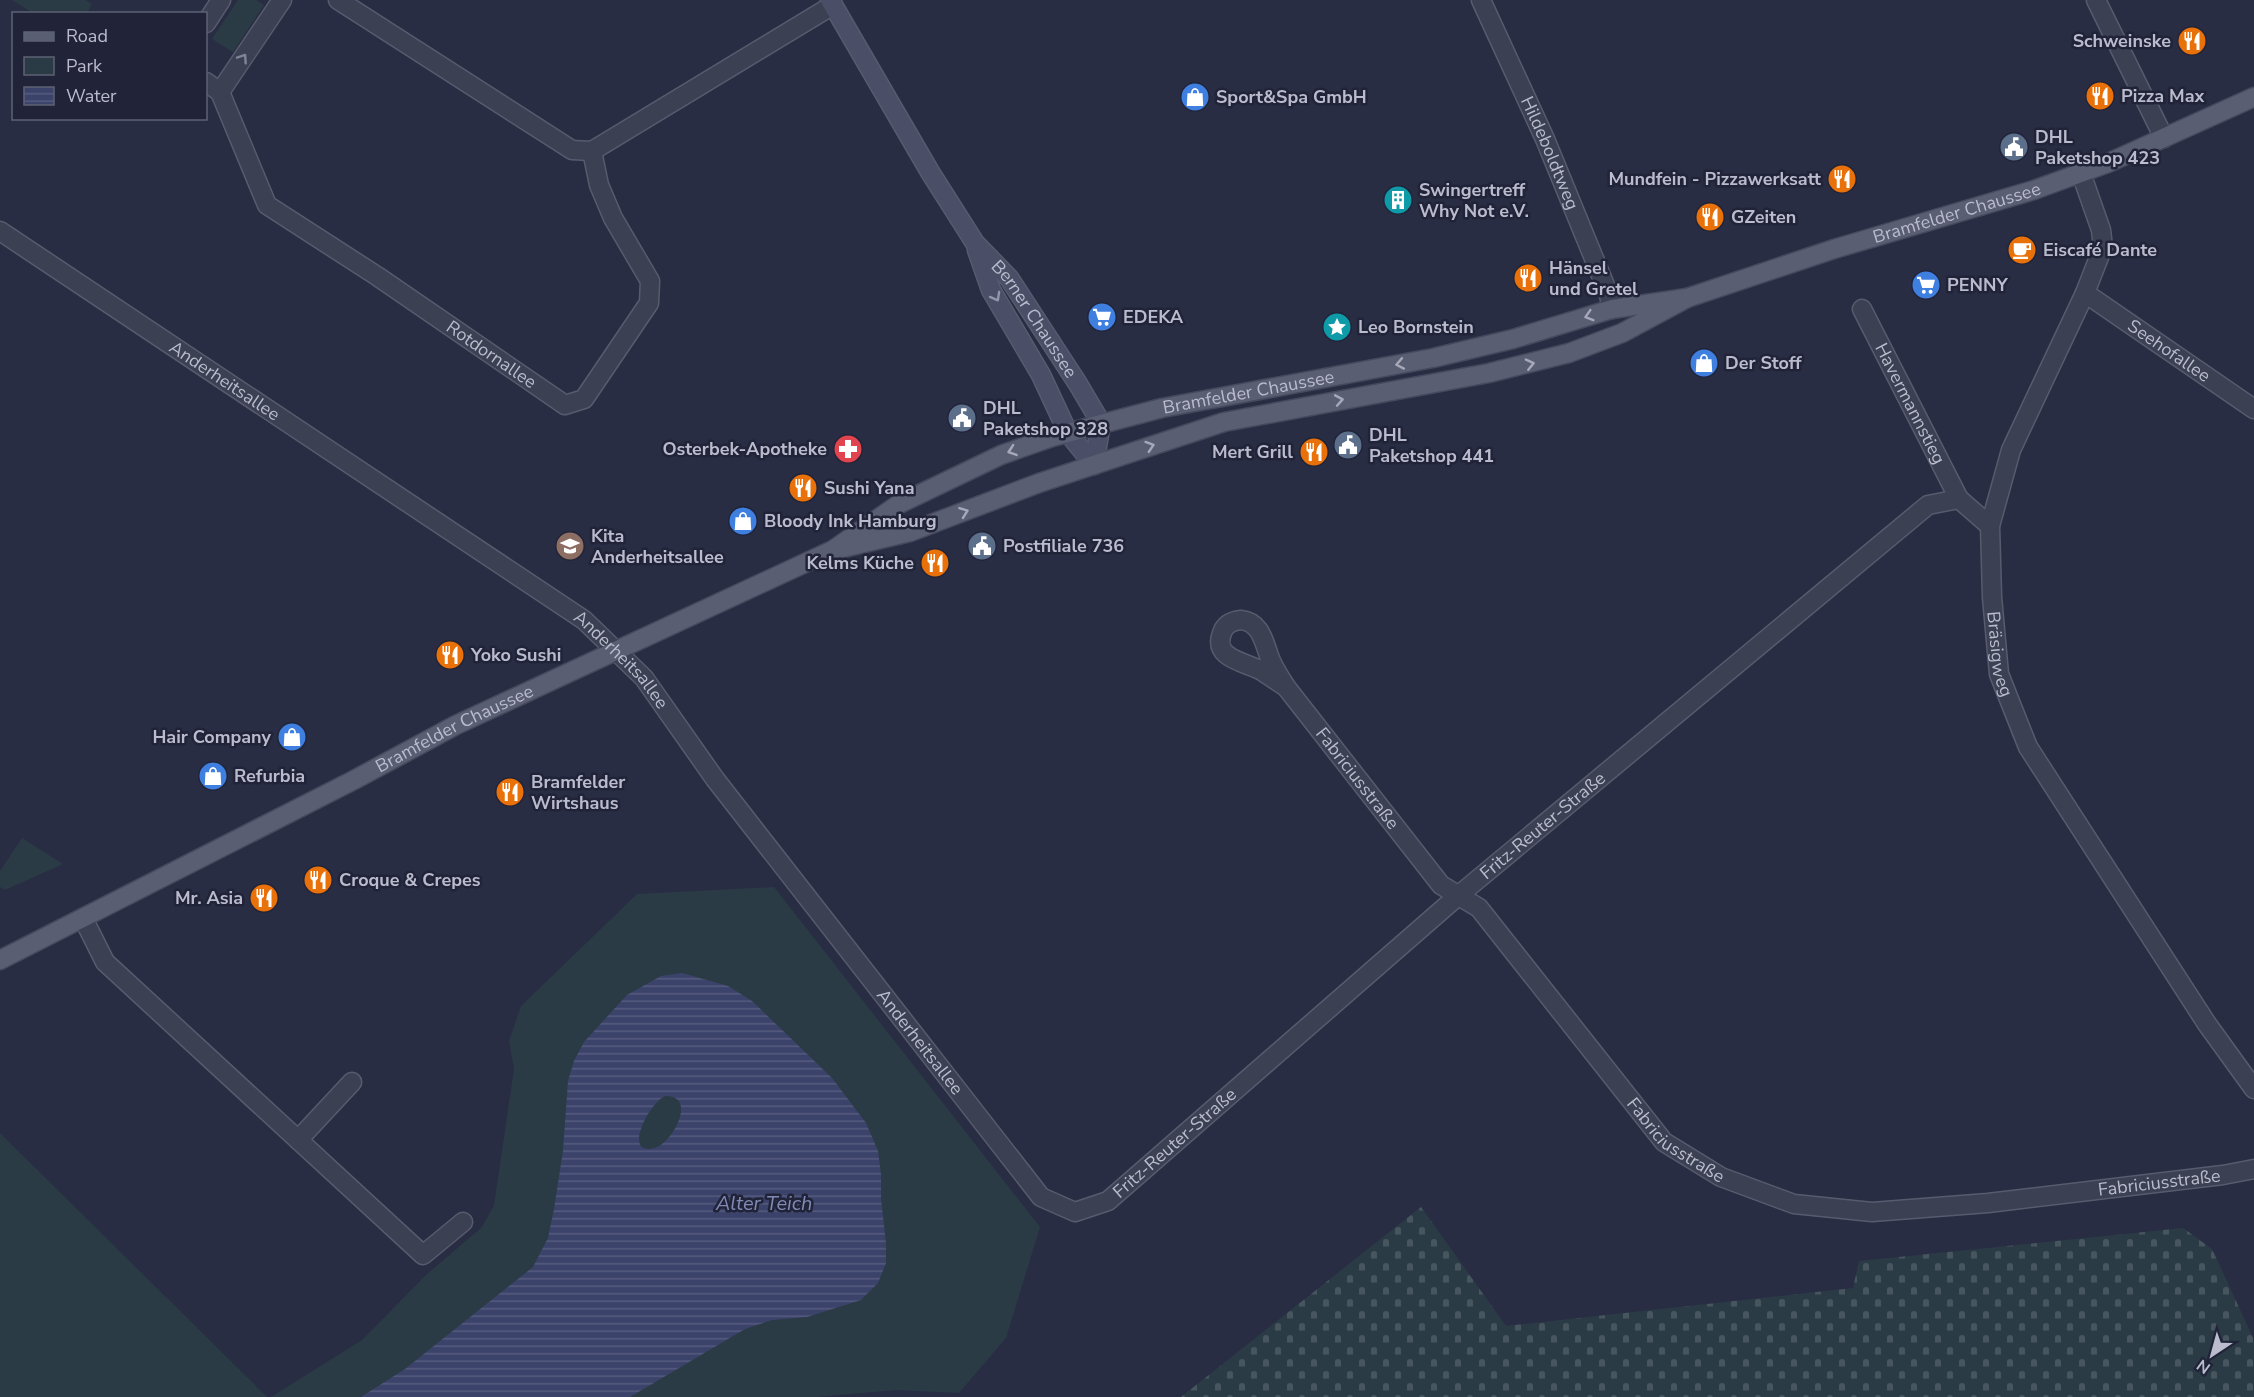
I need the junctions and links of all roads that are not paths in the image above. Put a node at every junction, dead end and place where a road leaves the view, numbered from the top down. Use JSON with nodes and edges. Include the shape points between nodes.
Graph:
{"nodes":[{"id":1,"x":220,"y":0,"type":"edge"},
{"id":2,"x":282,"y":0,"type":"edge"},
{"id":3,"x":338,"y":0,"type":"edge"},
{"id":4,"x":1481,"y":0,"type":"edge"},
{"id":5,"x":2096,"y":0,"type":"edge"},
{"id":6,"x":831,"y":3,"type":"edge"},
{"id":7,"x":207,"y":21,"type":"edge"},
{"id":8,"x":213,"y":87,"type":"edge"},
{"id":9,"x":2254,"y":97,"type":"edge"},
{"id":10,"x":2164,"y":138,"type":"junction"},
{"id":11,"x":592,"y":151,"type":"junction"},
{"id":12,"x":2081,"y":173,"type":"junction"},
{"id":13,"x":0,"y":231,"type":"edge"},
{"id":14,"x":975,"y":243,"type":"junction"},
{"id":15,"x":2085,"y":293,"type":"junction"},
{"id":16,"x":1688,"y":298,"type":"junction"},
{"id":17,"x":1612,"y":309,"type":"junction"},
{"id":18,"x":1862,"y":309,"type":"dead end"},
{"id":19,"x":2254,"y":409,"type":"edge"},
{"id":20,"x":1101,"y":423,"type":"junction"},
{"id":21,"x":1068,"y":433,"type":"junction"},
{"id":22,"x":1094,"y":465,"type":"junction"},
{"id":23,"x":1959,"y":499,"type":"junction"},
{"id":24,"x":1990,"y":526,"type":"junction"},
{"id":25,"x":833,"y":550,"type":"junction"},
{"id":26,"x":616,"y":650,"type":"junction"},
{"id":27,"x":1286,"y":687,"type":"dead end"},
{"id":28,"x":1459,"y":895,"type":"junction"},
{"id":29,"x":83,"y":918,"type":"junction"},
{"id":30,"x":0,"y":960,"type":"edge"},
{"id":31,"x":352,"y":1082,"type":"dead end"},
{"id":32,"x":2254,"y":1089,"type":"edge"},
{"id":33,"x":298,"y":1140,"type":"junction"},
{"id":34,"x":2254,"y":1169,"type":"edge"},
{"id":35,"x":1108,"y":1201,"type":"joint"},
{"id":36,"x":463,"y":1222,"type":"dead end"}],
"edges":[{"from":1,"to":7,"type":"street"},
{"from":8,"to":2,"type":"street","name":"Rotdornallee","one_way":true},
{"from":3,"to":11,"type":"street","via":[[572,150]]},
{"from":4,"to":17,"type":"street","name":"Hildeboldtweg","via":[[1545,139]]},
{"from":5,"to":10,"type":"street"},
{"from":6,"to":11,"type":"street"},
{"from":6,"to":14,"type":"street","name":"Berner Chaussee"},
{"from":8,"to":11,"type":"street","name":"Rotdornallee","via":[[267,205],[565,405],[584,399],[649,303],[650,281],[613,218],[599,185]]},
{"from":9,"to":10,"type":"main road","name":"Bramfelder Chaussee"},
{"from":10,"to":12,"type":"main road","name":"Bramfelder Chaussee"},
{"from":12,"to":15,"type":"street","name":"Bräsigweg","via":[[2097,215],[2103,247]]},
{"from":12,"to":16,"type":"main road","name":"Bramfelder Chaussee"},
{"from":13,"to":26,"type":"street","name":"Anderheitsallee","via":[[584,620]]},
{"from":14,"to":20,"type":"street","name":"Berner Chaussee","via":[[1009,278]]},
{"from":14,"to":21,"type":"street","name":"Berner Chaussee","one_way":true,"via":[[991,290],[1041,375]]},
{"from":15,"to":19,"type":"street","name":"Seehofallee"},
{"from":15,"to":24,"type":"street","name":"Bräsigweg","via":[[2011,450]]},
{"from":16,"to":17,"type":"main road","name":"Bramfelder Chaussee"},
{"from":22,"to":16,"type":"main road","name":"Bramfelder Chaussee","one_way":true,"via":[[1224,422],[1547,360],[1622,333]]},
{"from":17,"to":20,"type":"main road","name":"Bramfelder Chaussee","one_way":true,"via":[[1432,358]]},
{"from":18,"to":23,"type":"street","name":"Havermannstieg"},
{"from":20,"to":21,"type":"main road","name":"Bramfelder Chaussee"},
{"from":20,"to":22,"type":"street"},
{"from":21,"to":22,"type":"street","name":"Berner Chaussee"},
{"from":21,"to":25,"type":"main road","name":"Bramfelder Chaussee","one_way":true,"via":[[1001,455],[899,504]]},
{"from":25,"to":22,"type":"main road","name":"Bramfelder Chaussee","one_way":true,"via":[[910,532]]},
{"from":23,"to":24,"type":"street"},
{"from":23,"to":28,"type":"street","name":"Fritz-Reuter-Straße","via":[[1928,505]]},
{"from":24,"to":32,"type":"street","name":"Bräsigweg","via":[[1999,674],[2028,747],[2207,1024]]},
{"from":25,"to":26,"type":"main road","name":"Bramfelder Chaussee"},
{"from":26,"to":29,"type":"main road","name":"Bramfelder Chaussee","via":[[456,725]]},
{"from":26,"to":35,"type":"street","name":"Anderheitsallee","via":[[644,678],[715,778],[1041,1197],[1075,1212]]},
{"from":27,"to":28,"type":"street","name":"Fabriciusstraße","via":[[1441,885]]},
{"from":28,"to":34,"type":"street","name":"Fabriciusstraße","via":[[1479,908],[1664,1142],[1721,1177],[1794,1204],[1872,1212],[1988,1203]]},
{"from":28,"to":35,"type":"street","name":"Fritz-Reuter-Straße"},
{"from":29,"to":30,"type":"main road","name":"Bramfelder Chaussee"},
{"from":29,"to":33,"type":"street","via":[[105,962]]},
{"from":31,"to":33,"type":"street"},
{"from":33,"to":36,"type":"street","via":[[423,1255]]}]}
